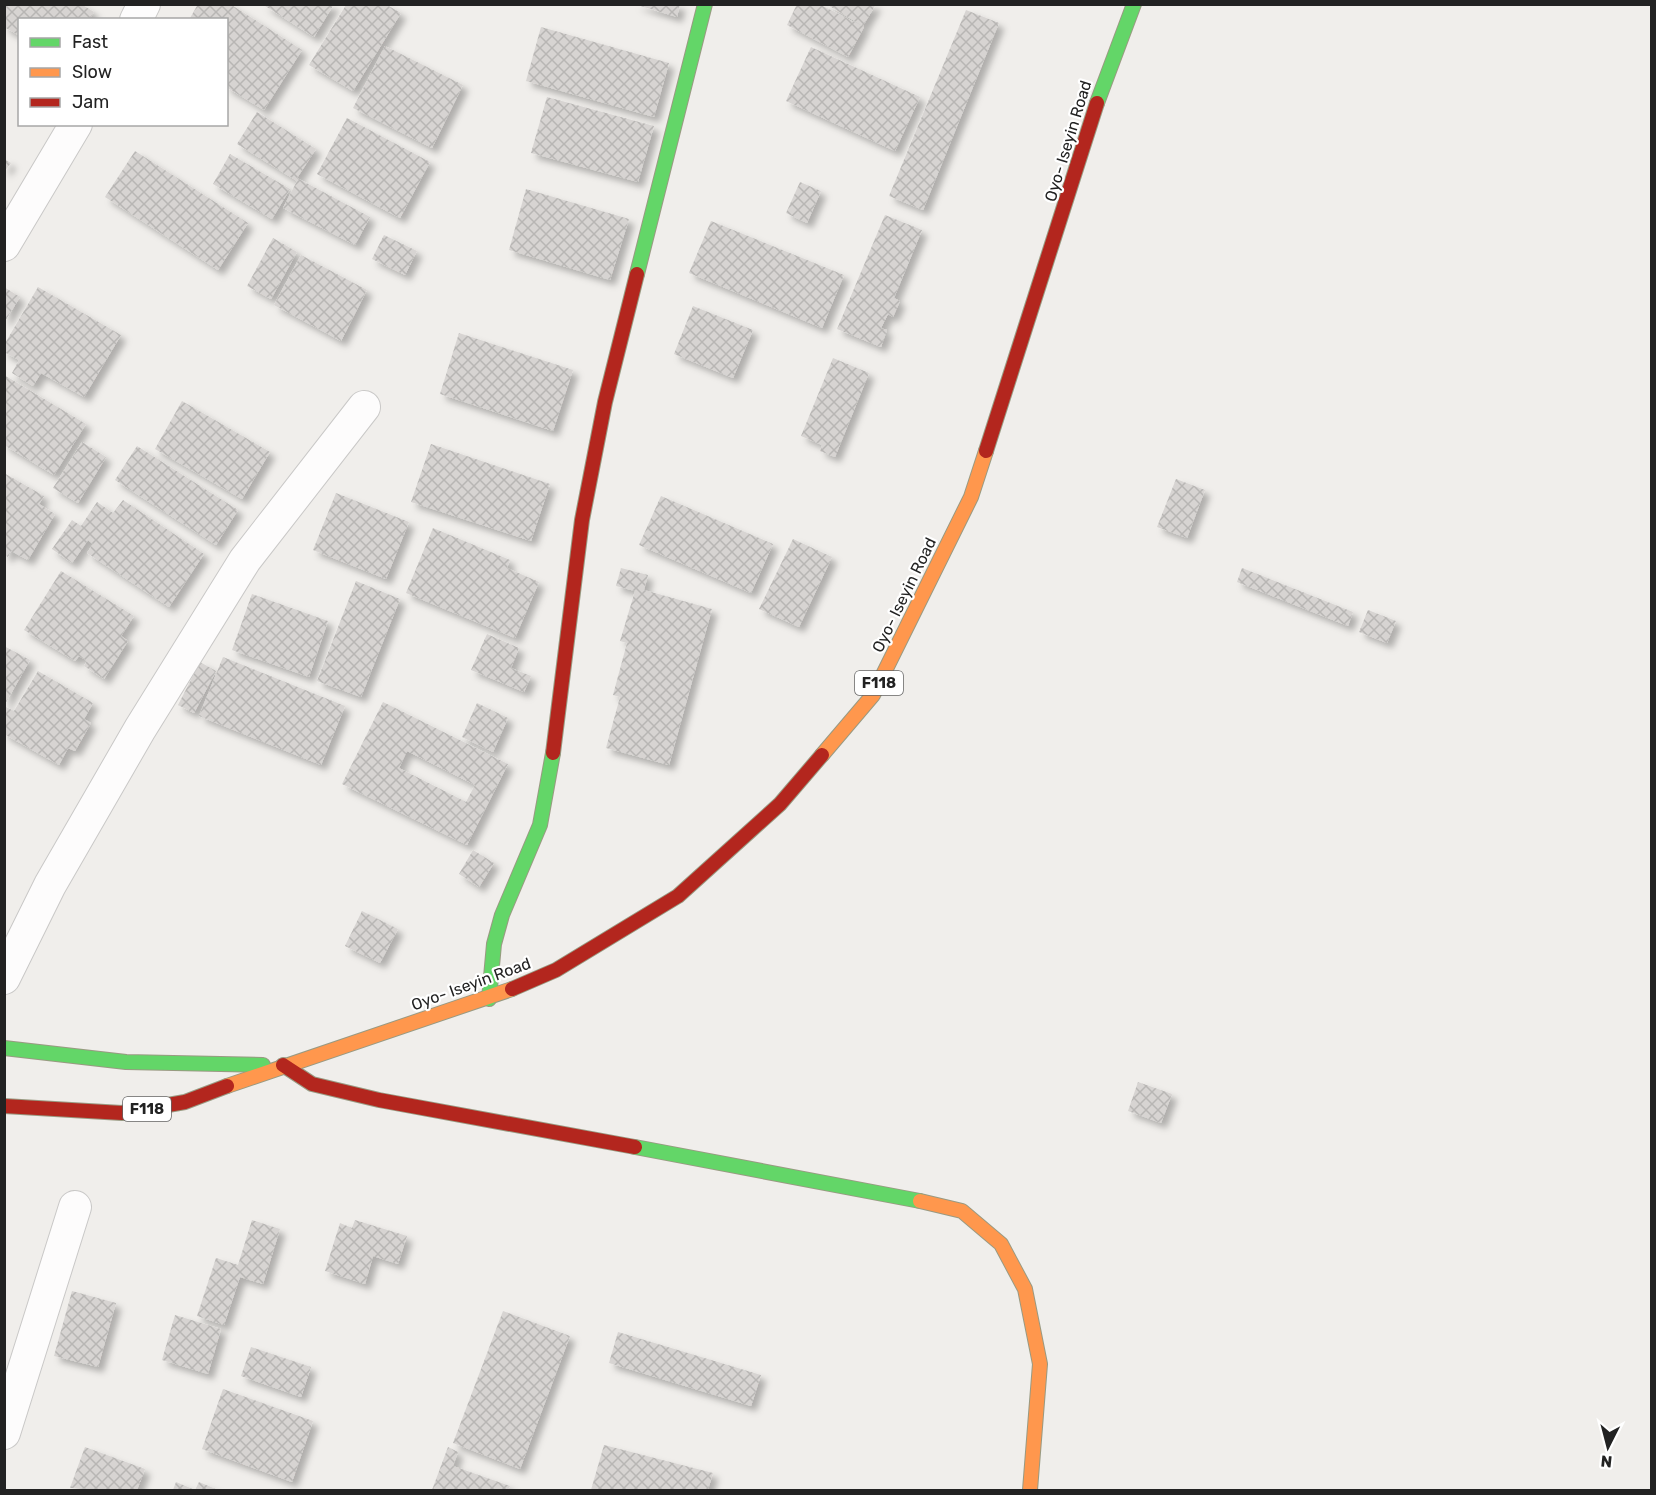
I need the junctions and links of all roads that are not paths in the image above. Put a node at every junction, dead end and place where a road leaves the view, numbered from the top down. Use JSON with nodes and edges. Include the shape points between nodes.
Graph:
{"nodes":[{"id":1,"x":144,"y":4,"type":"edge"},
{"id":2,"x":705,"y":4,"type":"edge"},
{"id":3,"x":1134,"y":4,"type":"edge"},
{"id":4,"x":137,"y":18,"type":"edge"},
{"id":5,"x":75,"y":126,"type":"edge"},
{"id":6,"x":4,"y":245,"type":"edge"},
{"id":7,"x":364,"y":406,"type":"dead end"},
{"id":8,"x":4,"y":978,"type":"edge"},
{"id":9,"x":489,"y":999,"type":"junction"},
{"id":10,"x":4,"y":1048,"type":"edge"},
{"id":11,"x":283,"y":1065,"type":"junction"},
{"id":12,"x":4,"y":1106,"type":"edge"},
{"id":13,"x":75,"y":1207,"type":"dead end"},
{"id":14,"x":4,"y":1433,"type":"edge"},
{"id":15,"x":1030,"y":1491,"type":"edge"}],
"edges":[{"from":1,"to":4,"type":"street"},
{"from":2,"to":9,"type":"main road","via":[[602,414],[582,520],[556,739],[540,825],[502,915],[494,944]]},
{"from":3,"to":9,"type":"main road","name":"Oyo- Iseyin Road","number":"F118","via":[[1106,78],[971,497],[873,695],[780,804],[678,896],[556,970]]},
{"from":5,"to":6,"type":"street"},
{"from":7,"to":8,"type":"street","via":[[239,570],[140,729],[50,885]]},
{"from":9,"to":11,"type":"main road","name":"Oyo- Iseyin Road","number":"F118"},
{"from":10,"to":11,"type":"main road","number":"F118","via":[[126,1062]]},
{"from":11,"to":12,"type":"main road","number":"F118","via":[[185,1102],[122,1113]]},
{"from":11,"to":15,"type":"main road","via":[[312,1084],[379,1100],[962,1210],[1001,1244],[1025,1289],[1040,1364]]},
{"from":13,"to":14,"type":"street"}]}
